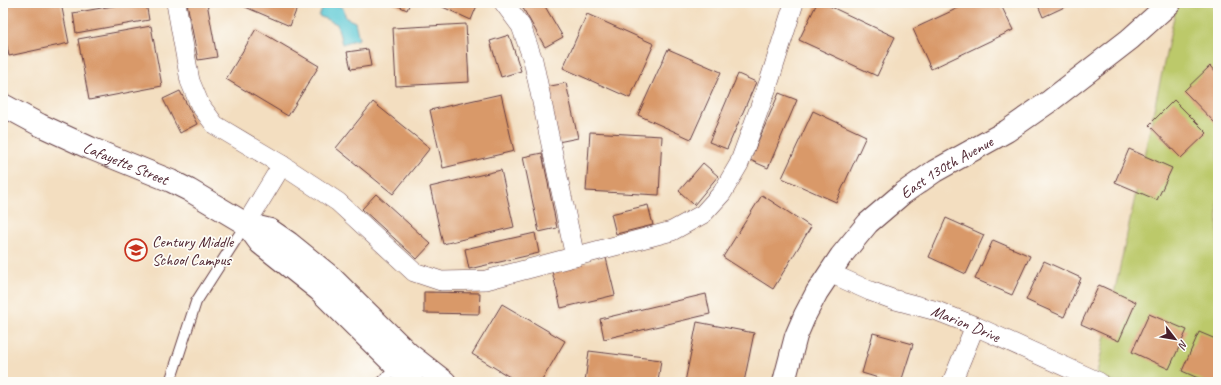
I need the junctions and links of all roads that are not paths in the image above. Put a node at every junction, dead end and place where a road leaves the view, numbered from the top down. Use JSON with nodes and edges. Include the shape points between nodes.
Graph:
{"nodes":[{"id":1,"x":176,"y":3,"type":"edge"},
{"id":2,"x":504,"y":3,"type":"edge"},
{"id":3,"x":794,"y":3,"type":"edge"},
{"id":4,"x":1170,"y":3,"type":"edge"},
{"id":5,"x":3,"y":105,"type":"edge"},
{"id":6,"x":282,"y":165,"type":"junction"},
{"id":7,"x":246,"y":224,"type":"junction"},
{"id":8,"x":575,"y":256,"type":"junction"},
{"id":9,"x":830,"y":272,"type":"junction"},
{"id":10,"x":975,"y":326,"type":"junction"},
{"id":11,"x":397,"y":367,"type":"junction"},
{"id":12,"x":170,"y":382,"type":"edge"},
{"id":13,"x":382,"y":382,"type":"edge"},
{"id":14,"x":412,"y":382,"type":"edge"},
{"id":15,"x":445,"y":382,"type":"edge"},
{"id":16,"x":784,"y":382,"type":"edge"},
{"id":17,"x":952,"y":382,"type":"edge"},
{"id":18,"x":1099,"y":382,"type":"edge"}],
"edges":[{"from":1,"to":6,"type":"street","via":[[190,81],[200,105],[215,125]]},
{"from":2,"to":8,"type":"street","via":[[521,26],[533,60]]},
{"from":3,"to":8,"type":"street","via":[[739,164],[722,193],[703,214],[672,231]]},
{"from":4,"to":9,"type":"street","name":"East 130th Avenue","via":[[1130,39],[1007,132],[935,171],[902,194],[868,223]]},
{"from":5,"to":7,"type":"street","name":"Lafayette Street","via":[[90,148],[171,181]]},
{"from":6,"to":7,"type":"street"},
{"from":6,"to":8,"type":"street","via":[[338,202],[414,272],[441,281],[486,280]]},
{"from":7,"to":11,"type":"street","name":"Lafayette Street","via":[[260,243],[319,290]]},
{"from":7,"to":12,"type":"lane","via":[[196,302]]},
{"from":7,"to":15,"type":"street","name":"Lafayette Street","via":[[270,230],[289,243],[331,277],[409,354]]},
{"from":9,"to":10,"type":"street","name":"Marion Drive","via":[[870,291],[937,311]]},
{"from":9,"to":16,"type":"street","name":"East 130th Avenue","via":[[817,292],[796,336]]},
{"from":10,"to":17,"type":"street"},
{"from":10,"to":18,"type":"street","name":"Marion Drive"},
{"from":11,"to":13,"type":"lane"},
{"from":11,"to":14,"type":"street","name":"Lafayette Street"}]}
